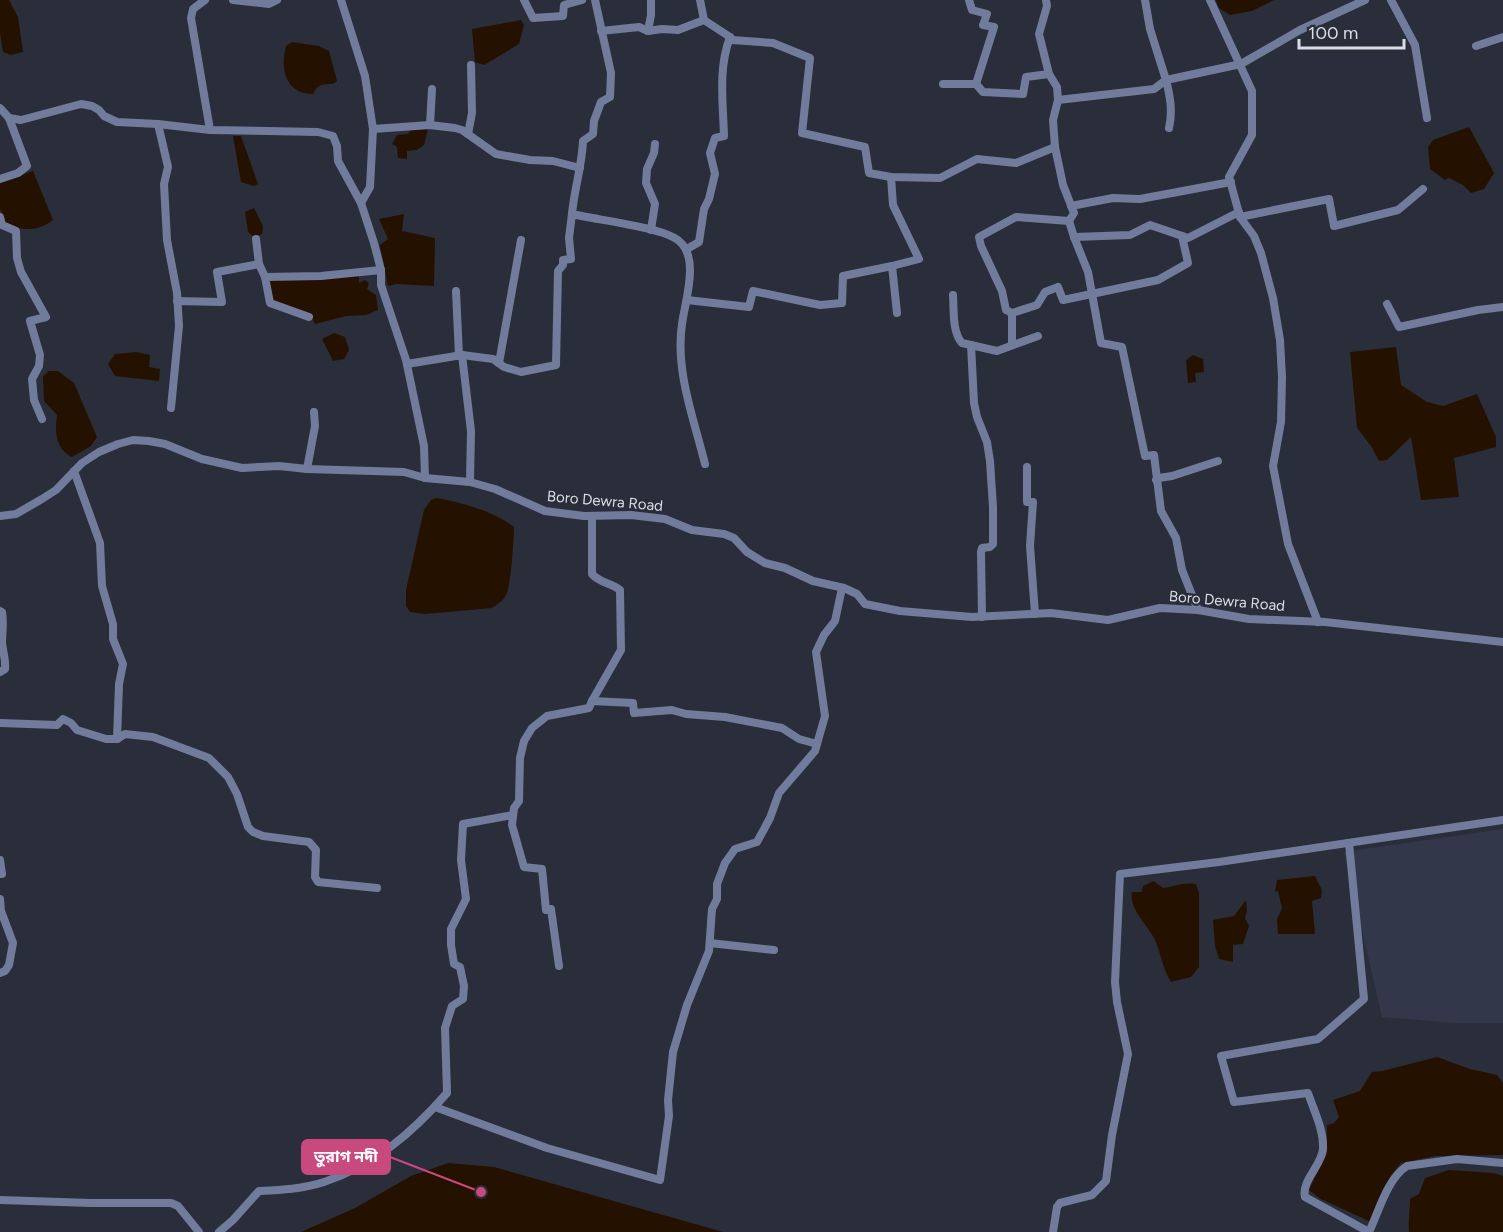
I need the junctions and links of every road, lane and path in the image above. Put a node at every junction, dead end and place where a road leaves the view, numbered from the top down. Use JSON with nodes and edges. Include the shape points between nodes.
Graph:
{"nodes":[{"id":1,"x":206,"y":0,"type":"edge"},
{"id":2,"x":233,"y":0,"type":"edge"},
{"id":3,"x":277,"y":0,"type":"edge"},
{"id":4,"x":341,"y":0,"type":"edge"},
{"id":5,"x":346,"y":0,"type":"edge"},
{"id":6,"x":524,"y":0,"type":"edge"},
{"id":7,"x":582,"y":0,"type":"edge"},
{"id":8,"x":595,"y":0,"type":"edge"},
{"id":9,"x":651,"y":0,"type":"edge"},
{"id":10,"x":700,"y":0,"type":"edge"},
{"id":11,"x":969,"y":0,"type":"edge"},
{"id":12,"x":1046,"y":0,"type":"edge"},
{"id":13,"x":1145,"y":0,"type":"edge"},
{"id":14,"x":1209,"y":0,"type":"edge"},
{"id":15,"x":1365,"y":0,"type":"edge"},
{"id":16,"x":1391,"y":0,"type":"edge"},
{"id":17,"x":345,"y":12,"type":"junction"},
{"id":18,"x":704,"y":20,"type":"junction"},
{"id":19,"x":601,"y":31,"type":"junction"},
{"id":20,"x":648,"y":31,"type":"junction"},
{"id":21,"x":730,"y":37,"type":"junction"},
{"id":22,"x":1503,"y":37,"type":"edge"},
{"id":23,"x":1476,"y":46,"type":"dead end"},
{"id":24,"x":1241,"y":64,"type":"junction"},
{"id":25,"x":471,"y":65,"type":"dead end"},
{"id":26,"x":1049,"y":74,"type":"junction"},
{"id":27,"x":1166,"y":80,"type":"junction"},
{"id":28,"x":943,"y":84,"type":"dead end"},
{"id":29,"x":976,"y":84,"type":"junction"},
{"id":30,"x":432,"y":89,"type":"dead end"},
{"id":31,"x":1058,"y":100,"type":"junction"},
{"id":32,"x":0,"y":108,"type":"edge"},
{"id":33,"x":9,"y":118,"type":"junction"},
{"id":34,"x":1427,"y":118,"type":"dead end"},
{"id":35,"x":158,"y":124,"type":"junction"},
{"id":36,"x":430,"y":125,"type":"junction"},
{"id":37,"x":1169,"y":128,"type":"dead end"},
{"id":38,"x":373,"y":129,"type":"junction"},
{"id":39,"x":210,"y":130,"type":"junction"},
{"id":40,"x":468,"y":134,"type":"junction"},
{"id":41,"x":655,"y":144,"type":"dead end"},
{"id":42,"x":1055,"y":147,"type":"junction"},
{"id":43,"x":580,"y":168,"type":"junction"},
{"id":44,"x":891,"y":177,"type":"junction"},
{"id":45,"x":0,"y":179,"type":"edge"},
{"id":46,"x":1231,"y":182,"type":"junction"},
{"id":47,"x":1423,"y":189,"type":"dead end"},
{"id":48,"x":361,"y":203,"type":"junction"},
{"id":49,"x":1071,"y":206,"type":"junction"},
{"id":50,"x":572,"y":214,"type":"junction"},
{"id":51,"x":1240,"y":214,"type":"junction"},
{"id":52,"x":0,"y":217,"type":"edge"},
{"id":53,"x":1070,"y":221,"type":"junction"},
{"id":54,"x":651,"y":230,"type":"junction"},
{"id":55,"x":1182,"y":236,"type":"junction"},
{"id":56,"x":1074,"y":237,"type":"junction"},
{"id":57,"x":256,"y":239,"type":"dead end"},
{"id":58,"x":521,"y":240,"type":"dead end"},
{"id":59,"x":687,"y":249,"type":"junction"},
{"id":60,"x":259,"y":264,"type":"junction"},
{"id":61,"x":892,"y":266,"type":"junction"},
{"id":62,"x":381,"y":270,"type":"junction"},
{"id":63,"x":265,"y":277,"type":"junction"},
{"id":64,"x":456,"y":291,"type":"dead end"},
{"id":65,"x":1092,"y":294,"type":"junction"},
{"id":66,"x":953,"y":295,"type":"dead end"},
{"id":67,"x":687,"y":300,"type":"junction"},
{"id":68,"x":177,"y":301,"type":"junction"},
{"id":69,"x":1387,"y":304,"type":"dead end"},
{"id":70,"x":1503,"y":307,"type":"edge"},
{"id":71,"x":897,"y":313,"type":"dead end"},
{"id":72,"x":1012,"y":313,"type":"junction"},
{"id":73,"x":309,"y":317,"type":"dead end"},
{"id":74,"x":1038,"y":336,"type":"dead end"},
{"id":75,"x":971,"y":345,"type":"junction"},
{"id":76,"x":1012,"y":345,"type":"junction"},
{"id":77,"x":460,"y":355,"type":"junction"},
{"id":78,"x":499,"y":363,"type":"junction"},
{"id":79,"x":407,"y":364,"type":"junction"},
{"id":80,"x":171,"y":408,"type":"dead end"},
{"id":81,"x":314,"y":412,"type":"dead end"},
{"id":82,"x":42,"y":419,"type":"dead end"},
{"id":83,"x":1218,"y":461,"type":"dead end"},
{"id":84,"x":705,"y":464,"type":"dead end"},
{"id":85,"x":1027,"y":467,"type":"dead end"},
{"id":86,"x":307,"y":469,"type":"junction"},
{"id":87,"x":74,"y":471,"type":"junction"},
{"id":88,"x":425,"y":478,"type":"junction"},
{"id":89,"x":1156,"y":480,"type":"junction"},
{"id":90,"x":470,"y":482,"type":"junction"},
{"id":91,"x":0,"y":516,"type":"edge"},
{"id":92,"x":592,"y":516,"type":"junction"},
{"id":93,"x":842,"y":588,"type":"junction"},
{"id":94,"x":1198,"y":610,"type":"junction"},
{"id":95,"x":0,"y":611,"type":"edge"},
{"id":96,"x":1035,"y":614,"type":"junction"},
{"id":97,"x":982,"y":617,"type":"junction"},
{"id":98,"x":1318,"y":622,"type":"junction"},
{"id":99,"x":1503,"y":642,"type":"edge"},
{"id":100,"x":0,"y":672,"type":"edge"},
{"id":101,"x":592,"y":701,"type":"junction"},
{"id":102,"x":0,"y":723,"type":"edge"},
{"id":103,"x":117,"y":739,"type":"junction"},
{"id":104,"x":817,"y":744,"type":"junction"},
{"id":105,"x":513,"y":815,"type":"junction"},
{"id":106,"x":1503,"y":820,"type":"edge"},
{"id":107,"x":1349,"y":843,"type":"junction"},
{"id":108,"x":0,"y":860,"type":"edge"},
{"id":109,"x":0,"y":874,"type":"edge"},
{"id":110,"x":378,"y":888,"type":"dead end"},
{"id":111,"x":0,"y":899,"type":"edge"},
{"id":112,"x":710,"y":943,"type":"junction"},
{"id":113,"x":774,"y":950,"type":"dead end"},
{"id":114,"x":559,"y":966,"type":"dead end"},
{"id":115,"x":0,"y":973,"type":"edge"},
{"id":116,"x":435,"y":1107,"type":"junction"},
{"id":117,"x":1503,"y":1163,"type":"edge"},
{"id":118,"x":0,"y":1200,"type":"edge"},
{"id":119,"x":199,"y":1232,"type":"edge"},
{"id":120,"x":219,"y":1232,"type":"edge"},
{"id":121,"x":1053,"y":1232,"type":"edge"}],
"edges":[{"from":1,"to":39,"type":"street","via":[[193,9],[191,18]]},
{"from":2,"to":3,"type":"street","via":[[269,4]]},
{"from":4,"to":17,"type":"street"},
{"from":5,"to":17,"type":"street"},
{"from":6,"to":7,"type":"street","via":[[532,18],[563,16],[564,5]]},
{"from":8,"to":19,"type":"street"},
{"from":9,"to":20,"type":"street"},
{"from":10,"to":18,"type":"street"},
{"from":11,"to":29,"type":"street","via":[[972,10],[987,14],[983,25],[994,27]]},
{"from":12,"to":26,"type":"street","via":[[1039,34]]},
{"from":13,"to":27,"type":"street"},
{"from":14,"to":24,"type":"street"},
{"from":15,"to":24,"type":"street","via":[[1300,30]]},
{"from":16,"to":34,"type":"street","via":[[1415,45]]},
{"from":17,"to":38,"type":"street","via":[[365,76]]},
{"from":18,"to":20,"type":"street","via":[[678,30]]},
{"from":18,"to":21,"type":"street"},
{"from":19,"to":20,"type":"street","via":[[639,27]]},
{"from":19,"to":43,"type":"street","via":[[611,73],[610,97],[600,102],[593,134],[583,141]]},
{"from":21,"to":44,"type":"street","via":[[773,43],[810,58],[802,133],[865,147],[868,173]]},
{"from":21,"to":59,"type":"street","via":[[724,52],[721,83],[724,136],[715,138],[710,153],[715,174],[699,242]]},
{"from":22,"to":23,"type":"street"},
{"from":24,"to":27,"type":"street"},
{"from":24,"to":46,"type":"street","via":[[1252,91],[1252,135],[1229,177]]},
{"from":25,"to":40,"type":"street","via":[[472,113]]},
{"from":26,"to":29,"type":"street","via":[[1026,77],[1023,94],[983,92]]},
{"from":26,"to":31,"type":"street","via":[[1057,87]]},
{"from":27,"to":31,"type":"street","via":[[1154,89]]},
{"from":27,"to":37,"type":"street","via":[[1172,116]]},
{"from":28,"to":29,"type":"street"},
{"from":30,"to":36,"type":"street"},
{"from":31,"to":42,"type":"street","via":[[1053,120]]},
{"from":32,"to":33,"type":"street"},
{"from":33,"to":35,"type":"street","via":[[21,120],[81,104],[92,106],[117,122]]},
{"from":33,"to":45,"type":"street","via":[[27,166]]},
{"from":35,"to":39,"type":"street"},
{"from":35,"to":68,"type":"street","via":[[168,167],[164,184],[167,240]]},
{"from":36,"to":38,"type":"street"},
{"from":36,"to":40,"type":"street"},
{"from":38,"to":48,"type":"street","via":[[370,187]]},
{"from":39,"to":48,"type":"street","via":[[318,132],[333,136],[338,162]]},
{"from":40,"to":43,"type":"street","via":[[496,154]]},
{"from":41,"to":54,"type":"street","via":[[646,183],[655,204]]},
{"from":42,"to":44,"type":"street","via":[[1016,163],[977,159],[940,178]]},
{"from":42,"to":49,"type":"street"},
{"from":43,"to":50,"type":"street"},
{"from":44,"to":61,"type":"street","via":[[892,205],[919,259]]},
{"from":46,"to":49,"type":"street","via":[[1140,199],[1113,198]]},
{"from":46,"to":51,"type":"street"},
{"from":47,"to":51,"type":"street","via":[[1398,210],[1334,226],[1329,199]]},
{"from":48,"to":62,"type":"street"},
{"from":49,"to":53,"type":"street","via":[[1074,213]]},
{"from":50,"to":54,"type":"street"},
{"from":50,"to":78,"type":"street","via":[[571,259],[563,260],[558,271],[556,364],[521,372]]},
{"from":51,"to":55,"type":"street","via":[[1188,238]]},
{"from":51,"to":98,"type":"street","via":[[1262,254],[1273,298],[1282,376],[1281,422],[1273,465],[1288,544]]},
{"from":52,"to":82,"type":"street","via":[[2,225],[16,231],[16,258],[46,317],[30,321],[40,355],[32,379],[34,400]]},
{"from":53,"to":56,"type":"street"},
{"from":53,"to":72,"type":"street","via":[[1016,217],[979,237],[1006,310]]},
{"from":54,"to":59,"type":"street","via":[[677,239]]},
{"from":55,"to":56,"type":"street","via":[[1150,225],[1130,235]]},
{"from":55,"to":65,"type":"street","via":[[1188,263],[1158,280]]},
{"from":56,"to":65,"type":"street"},
{"from":57,"to":60,"type":"street"},
{"from":58,"to":78,"type":"street"},
{"from":59,"to":67,"type":"street"},
{"from":60,"to":63,"type":"street"},
{"from":60,"to":68,"type":"street","via":[[217,272],[222,302]]},
{"from":61,"to":67,"type":"street","via":[[843,276],[842,303],[819,305],[753,291],[748,307]]},
{"from":61,"to":71,"type":"street"},
{"from":62,"to":63,"type":"street"},
{"from":62,"to":79,"type":"street","via":[[381,285]]},
{"from":63,"to":73,"type":"street","via":[[270,303]]},
{"from":64,"to":77,"type":"street"},
{"from":65,"to":72,"type":"street","via":[[1063,300],[1058,287],[1045,292],[1037,304]]},
{"from":65,"to":89,"type":"street","via":[[1101,343],[1122,347],[1145,456],[1154,455]]},
{"from":66,"to":75,"type":"street","via":[[959,340]]},
{"from":67,"to":84,"type":"street","via":[[681,369]]},
{"from":68,"to":80,"type":"street"},
{"from":69,"to":70,"type":"street","via":[[1399,327]]},
{"from":72,"to":76,"type":"street"},
{"from":74,"to":76,"type":"street"},
{"from":75,"to":76,"type":"street","via":[[997,351]]},
{"from":75,"to":97,"type":"street","via":[[974,403],[987,442],[993,507],[993,544],[981,552]]},
{"from":77,"to":78,"type":"street"},
{"from":77,"to":79,"type":"street"},
{"from":77,"to":90,"type":"street","via":[[471,431]]},
{"from":79,"to":88,"type":"street","via":[[424,446]]},
{"from":81,"to":86,"type":"street"},
{"from":83,"to":89,"type":"street"},
{"from":85,"to":96,"type":"street","via":[[1027,502],[1033,502],[1030,546]]},
{"from":86,"to":87,"type":"street","name":"Boro Dewra Road","via":[[242,468],[202,459],[165,444],[133,440],[99,452]]},
{"from":86,"to":88,"type":"street","name":"Boro Dewra Road","via":[[404,472]]},
{"from":87,"to":91,"type":"street","name":"Boro Dewra Road","via":[[42,500],[16,514]]},
{"from":87,"to":103,"type":"street","via":[[100,543],[102,586],[113,624],[113,639],[123,664]]},
{"from":88,"to":90,"type":"street","name":"Boro Dewra Road"},
{"from":89,"to":94,"type":"street","via":[[1161,511],[1176,538],[1182,570]]},
{"from":90,"to":92,"type":"street","name":"Boro Dewra Road","via":[[545,511]]},
{"from":92,"to":93,"type":"street","name":"Boro Dewra Road","via":[[665,519],[692,530],[724,534],[765,563]]},
{"from":92,"to":101,"type":"street","via":[[592,574],[598,581],[620,590],[622,630],[621,650]]},
{"from":93,"to":97,"type":"street","name":"Boro Dewra Road","via":[[857,594],[865,604],[881,608]]},
{"from":93,"to":104,"type":"street","via":[[835,621],[816,652],[825,716]]},
{"from":94,"to":96,"type":"street","name":"Boro Dewra Road","via":[[1161,608],[1108,620]]},
{"from":94,"to":98,"type":"street","name":"Boro Dewra Road","via":[[1249,619]]},
{"from":95,"to":100,"type":"street","via":[[5,662],[5,669]]},
{"from":96,"to":97,"type":"street","name":"Boro Dewra Road"},
{"from":98,"to":99,"type":"street","name":"Boro Dewra Road"},
{"from":101,"to":104,"type":"street","via":[[633,703],[634,713],[672,710],[725,717],[782,728]]},
{"from":101,"to":105,"type":"street","via":[[589,708],[547,716],[532,729],[522,749],[519,801]]},
{"from":102,"to":103,"type":"street","via":[[57,725],[63,719],[77,730]]},
{"from":103,"to":110,"type":"street","via":[[125,734],[153,737],[209,758],[228,777],[253,832],[309,842],[316,850],[318,882]]},
{"from":104,"to":112,"type":"street","via":[[779,793],[757,842],[735,849],[725,863],[712,909]]},
{"from":105,"to":114,"type":"street","via":[[513,835],[524,867],[542,869],[546,910],[551,909]]},
{"from":105,"to":116,"type":"street","via":[[462,826],[466,899],[451,929],[451,939],[454,964],[460,968],[464,989],[463,999],[452,1006],[445,1028],[447,1093]]},
{"from":106,"to":107,"type":"street"},
{"from":107,"to":117,"type":"street","via":[[1364,999],[1318,1039],[1221,1056],[1234,1102],[1308,1094],[1323,1150],[1305,1197],[1369,1232],[1391,1185],[1407,1166],[1457,1159]]},
{"from":107,"to":121,"type":"street","via":[[1120,874],[1115,982],[1128,1054],[1106,1181],[1092,1195],[1060,1203]]},
{"from":108,"to":109,"type":"street"},
{"from":111,"to":115,"type":"street","via":[[13,943],[9,966]]},
{"from":112,"to":113,"type":"street"},
{"from":112,"to":116,"type":"street","via":[[673,1053],[660,1180],[547,1148]]},
{"from":116,"to":120,"type":"street","via":[[378,1157],[323,1183],[259,1191]]},
{"from":118,"to":119,"type":"street","via":[[171,1203]]}]}
